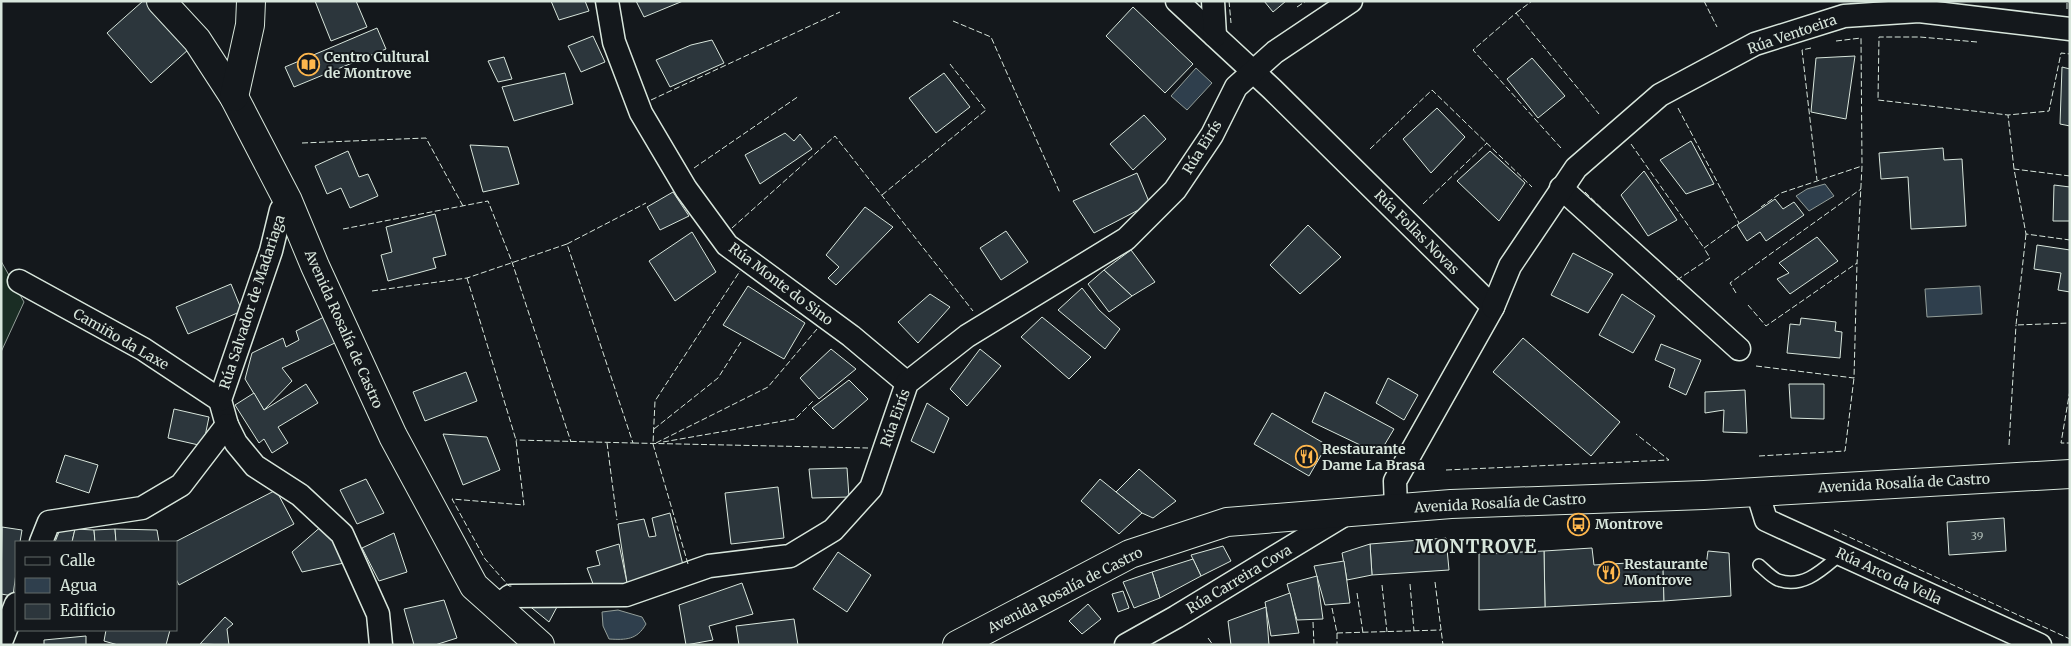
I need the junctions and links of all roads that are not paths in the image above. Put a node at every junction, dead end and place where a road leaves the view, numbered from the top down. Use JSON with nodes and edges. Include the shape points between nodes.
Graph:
{"nodes":[{"id":1,"x":161,"y":1,"type":"edge"},
{"id":2,"x":251,"y":1,"type":"edge"},
{"id":3,"x":607,"y":1,"type":"edge"},
{"id":4,"x":1177,"y":1,"type":"edge"},
{"id":5,"x":1213,"y":1,"type":"edge"},
{"id":6,"x":1351,"y":1,"type":"edge"},
{"id":7,"x":2070,"y":29,"type":"edge"},
{"id":8,"x":1215,"y":36,"type":"junction"},
{"id":9,"x":1254,"y":72,"type":"junction"},
{"id":10,"x":234,"y":97,"type":"junction"},
{"id":11,"x":1561,"y":188,"type":"junction"},
{"id":12,"x":288,"y":201,"type":"junction"},
{"id":13,"x":19,"y":282,"type":"dead end"},
{"id":14,"x":1493,"y":307,"type":"junction"},
{"id":15,"x":1739,"y":349,"type":"dead end"},
{"id":16,"x":907,"y":383,"type":"junction"},
{"id":17,"x":220,"y":400,"type":"junction"},
{"id":18,"x":227,"y":425,"type":"junction"},
{"id":19,"x":2070,"y":474,"type":"edge"},
{"id":20,"x":1757,"y":491,"type":"junction"},
{"id":21,"x":1396,"y":508,"type":"junction"},
{"id":22,"x":1350,"y":511,"type":"junction"},
{"id":23,"x":41,"y":541,"type":"edge"},
{"id":24,"x":1841,"y":554,"type":"junction"},
{"id":25,"x":1758,"y":565,"type":"dead end"},
{"id":26,"x":15,"y":607,"type":"edge"},
{"id":27,"x":498,"y":607,"type":"junction"},
{"id":28,"x":1,"y":642,"type":"edge"},
{"id":29,"x":382,"y":645,"type":"edge"},
{"id":30,"x":540,"y":645,"type":"edge"},
{"id":31,"x":957,"y":645,"type":"edge"},
{"id":32,"x":1126,"y":645,"type":"edge"},
{"id":33,"x":2040,"y":645,"type":"edge"}],
"edges":[{"from":1,"to":10,"type":"street","name":"Avenida Rosalía de Castro","via":[[197,40]]},
{"from":2,"to":10,"type":"street","via":[[250,25]]},
{"from":3,"to":16,"type":"street","name":"Rúa Monte do Sino","via":[[614,42],[641,113],[686,189],[727,245],[851,336]]},
{"from":4,"to":8,"type":"street","name":"Rúa Follas Novas"},
{"from":5,"to":8,"type":"street"},
{"from":6,"to":9,"type":"street","name":"Rúa Eirís","via":[[1275,52]]},
{"from":7,"to":11,"type":"street","name":"Rúa Ventoeira","via":[[1919,11],[1844,16],[1755,44],[1660,95],[1576,168]]},
{"from":8,"to":9,"type":"street","name":"Rúa Follas Novas"},
{"from":9,"to":14,"type":"street","name":"Rúa Follas Novas"},
{"from":9,"to":16,"type":"street","name":"Rúa Eirís","via":[[1236,87],[1212,135],[1175,190],[1126,239],[967,336]]},
{"from":10,"to":12,"type":"street","name":"Avenida Rosalía de Castro"},
{"from":11,"to":14,"type":"street","name":"Rúa Ventoeira","via":[[1510,266]]},
{"from":11,"to":15,"type":"street"},
{"from":12,"to":17,"type":"street","name":"Rúa Salvador de Madariaga","via":[[281,210],[271,250]]},
{"from":12,"to":27,"type":"street","name":"Avenida Rosalía de Castro","via":[[314,266],[393,436],[474,586]]},
{"from":13,"to":17,"type":"street","name":"Camiño da Laxe","via":[[143,349]]},
{"from":14,"to":21,"type":"street","via":[[1395,480]]},
{"from":16,"to":27,"type":"street","name":"Rúa Eirís","via":[[871,488],[833,530],[790,556],[709,566],[626,595],[510,596]]},
{"from":17,"to":18,"type":"street","name":"Rúa Salvador de Madariaga"},
{"from":18,"to":23,"type":"street","via":[[181,486],[142,508],[49,522]]},
{"from":18,"to":29,"type":"street","name":"Rúa Salvador de Madariaga","via":[[236,444],[255,466],[300,495],[342,534],[378,614]]},
{"from":19,"to":20,"type":"street","name":"Avenida Rosalía de Castro"},
{"from":20,"to":21,"type":"street","name":"Avenida Rosalía de Castro"},
{"from":20,"to":24,"type":"street","name":"Rúa Arco da Vella","via":[[1766,520]]},
{"from":21,"to":22,"type":"street","name":"Avenida Rosalía de Castro"},
{"from":22,"to":31,"type":"street","name":"Avenida Rosalía de Castro","via":[[1227,522],[1130,554]]},
{"from":22,"to":32,"type":"street","name":"Rúa Carreira Cova"},
{"from":24,"to":25,"type":"lane","via":[[1811,579],[1795,582],[1777,580]]},
{"from":24,"to":33,"type":"street","name":"Rúa Arco da Vella"},
{"from":26,"to":28,"type":"street"},
{"from":27,"to":30,"type":"street","name":"Avenida Rosalía de Castro"}]}
